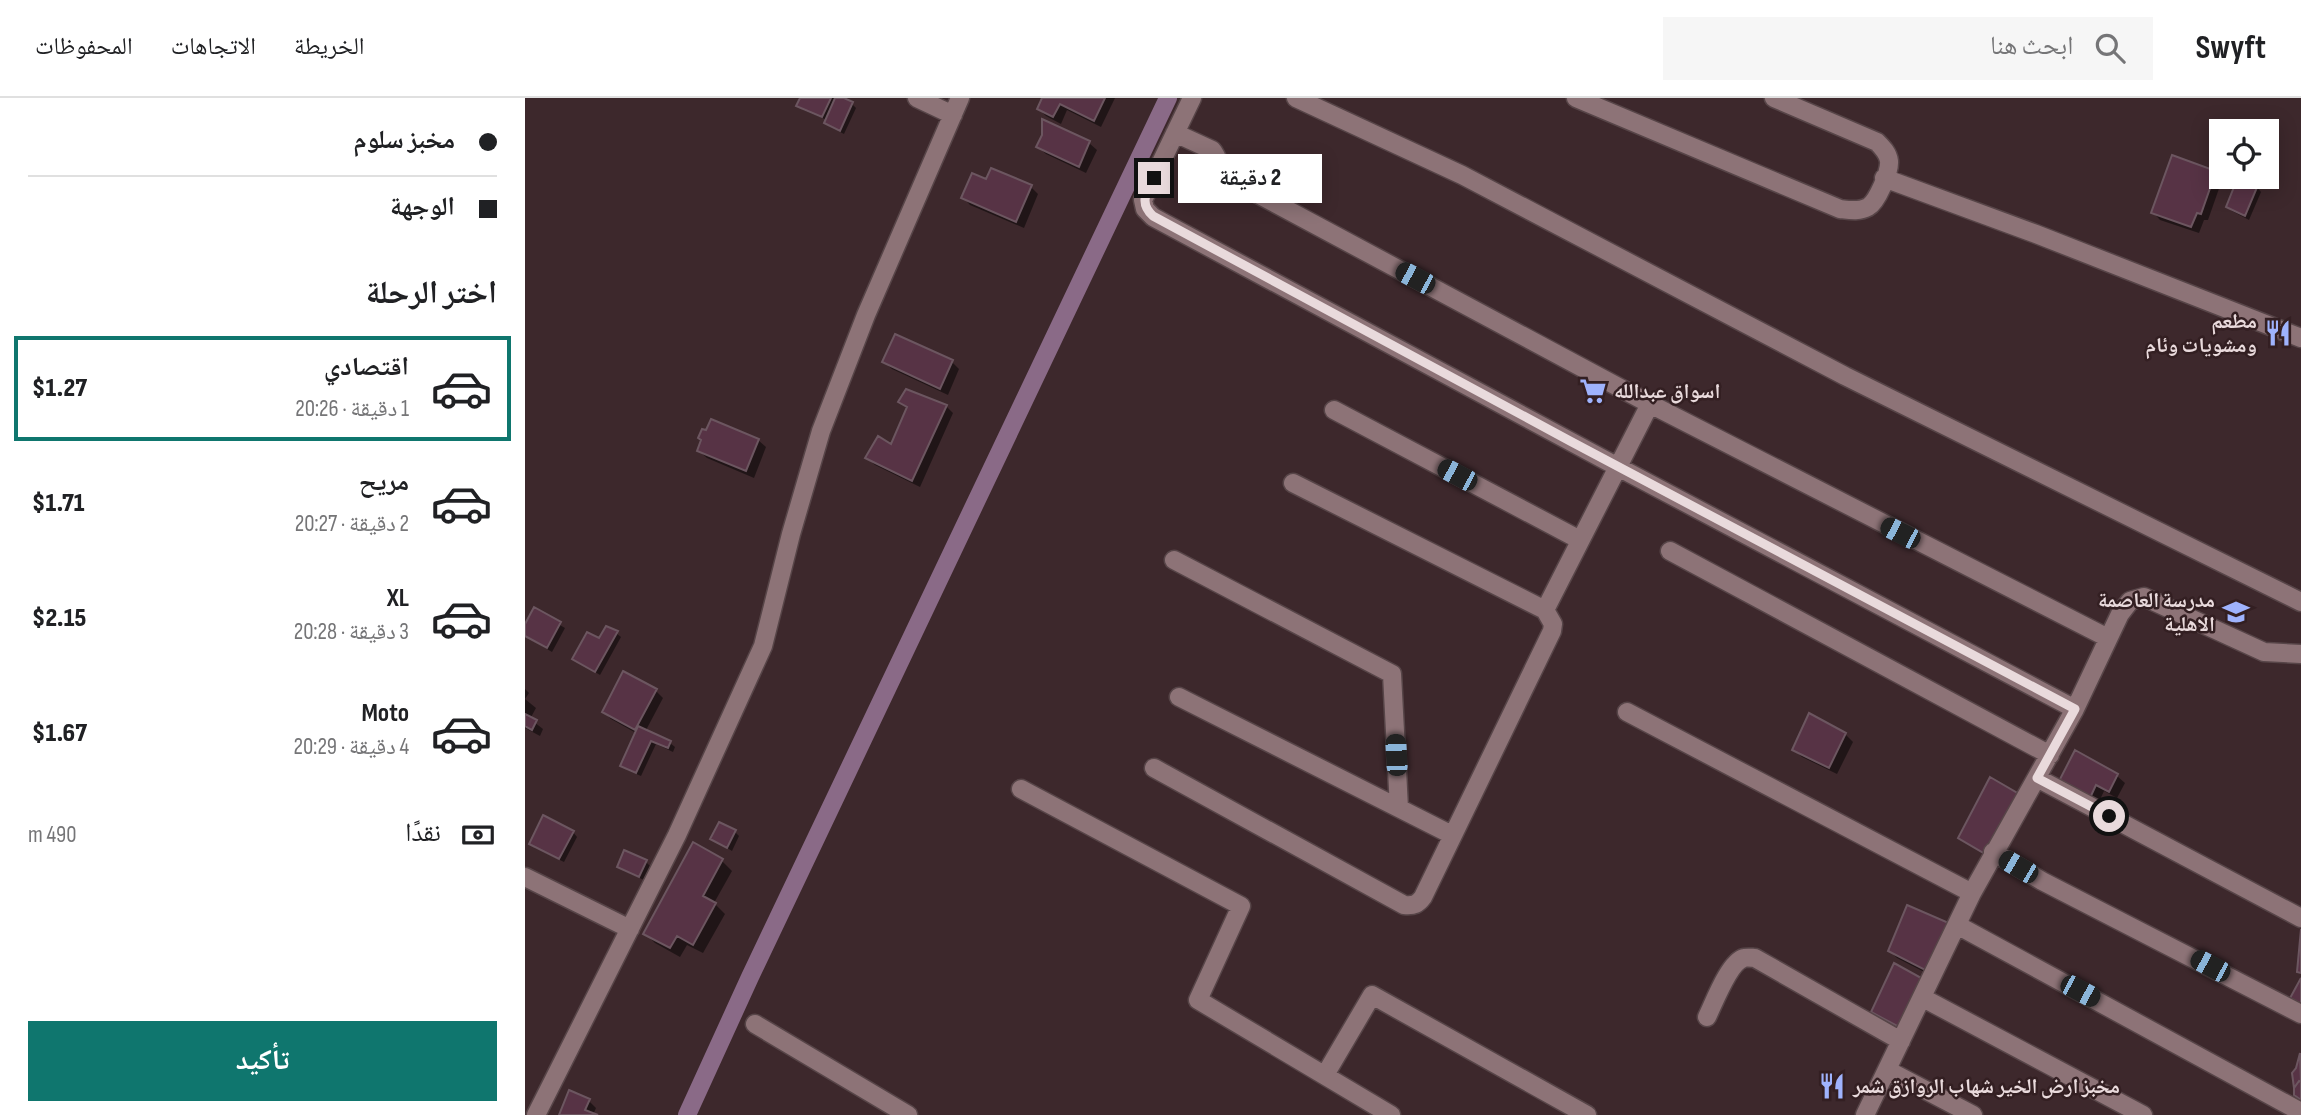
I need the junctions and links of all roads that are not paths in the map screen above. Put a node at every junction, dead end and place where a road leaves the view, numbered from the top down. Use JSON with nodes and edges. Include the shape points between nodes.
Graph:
{"nodes":[{"id":1,"x":917,"y":98,"type":"edge"},
{"id":2,"x":960,"y":98,"type":"edge"},
{"id":3,"x":1192,"y":98,"type":"edge"},
{"id":4,"x":1296,"y":98,"type":"edge"},
{"id":5,"x":1576,"y":98,"type":"edge"},
{"id":6,"x":1774,"y":98,"type":"edge"},
{"id":7,"x":953,"y":115,"type":"junction"},
{"id":8,"x":1175,"y":133,"type":"junction"},
{"id":9,"x":1884,"y":178,"type":"junction"},
{"id":10,"x":2301,"y":338,"type":"edge"},
{"id":11,"x":1650,"y":404,"type":"junction"},
{"id":12,"x":1334,"y":410,"type":"dead end"},
{"id":13,"x":1618,"y":467,"type":"junction"},
{"id":14,"x":1293,"y":483,"type":"dead end"},
{"id":15,"x":1580,"y":540,"type":"junction"},
{"id":16,"x":1670,"y":551,"type":"dead end"},
{"id":17,"x":1174,"y":560,"type":"dead end"},
{"id":18,"x":2301,"y":602,"type":"edge"},
{"id":19,"x":1545,"y":610,"type":"junction"},
{"id":20,"x":2108,"y":638,"type":"junction"},
{"id":21,"x":2301,"y":654,"type":"edge"},
{"id":22,"x":1179,"y":696,"type":"dead end"},
{"id":23,"x":2075,"y":709,"type":"junction"},
{"id":24,"x":1627,"y":712,"type":"dead end"},
{"id":25,"x":2050,"y":755,"type":"junction"},
{"id":26,"x":1154,"y":768,"type":"dead end"},
{"id":27,"x":2037,"y":778,"type":"junction"},
{"id":28,"x":1021,"y":789,"type":"dead end"},
{"id":29,"x":1399,"y":808,"type":"junction"},
{"id":30,"x":1452,"y":835,"type":"junction"},
{"id":31,"x":1993,"y":852,"type":"junction"},
{"id":32,"x":525,"y":877,"type":"edge"},
{"id":33,"x":1972,"y":893,"type":"junction"},
{"id":34,"x":2301,"y":918,"type":"edge"},
{"id":35,"x":1957,"y":925,"type":"junction"},
{"id":36,"x":629,"y":929,"type":"junction"},
{"id":37,"x":1923,"y":998,"type":"junction"},
{"id":38,"x":2301,"y":1014,"type":"edge"},
{"id":39,"x":1707,"y":1017,"type":"dead end"},
{"id":40,"x":755,"y":1024,"type":"dead end"},
{"id":41,"x":1901,"y":1041,"type":"junction"},
{"id":42,"x":1893,"y":1073,"type":"dead end"},
{"id":43,"x":1325,"y":1075,"type":"junction"},
{"id":44,"x":2301,"y":1112,"type":"edge"},
{"id":45,"x":535,"y":1115,"type":"edge"},
{"id":46,"x":908,"y":1115,"type":"edge"},
{"id":47,"x":1391,"y":1115,"type":"edge"},
{"id":48,"x":1587,"y":1115,"type":"edge"},
{"id":49,"x":1865,"y":1115,"type":"edge"},
{"id":50,"x":1973,"y":1115,"type":"edge"},
{"id":51,"x":2143,"y":1115,"type":"edge"}],
"edges":[{"from":1,"to":7,"type":"street"},
{"from":2,"to":7,"type":"street"},
{"from":3,"to":8,"type":"street"},
{"from":4,"to":18,"type":"street","via":[[1462,175],[1845,376]]},
{"from":5,"to":9,"type":"street","via":[[1840,209],[1867,208],[1877,200]]},
{"from":6,"to":9,"type":"street","via":[[1877,142],[1889,162]]},
{"from":7,"to":36,"type":"street","via":[[821,430],[763,646]]},
{"from":8,"to":11,"type":"street","via":[[1212,150],[1226,177]]},
{"from":8,"to":13,"type":"street","via":[[1143,200],[1153,216]]},
{"from":9,"to":10,"type":"street"},
{"from":11,"to":13,"type":"street"},
{"from":11,"to":20,"type":"street"},
{"from":12,"to":15,"type":"street"},
{"from":13,"to":15,"type":"street"},
{"from":13,"to":23,"type":"street"},
{"from":14,"to":19,"type":"street"},
{"from":15,"to":19,"type":"street"},
{"from":16,"to":25,"type":"street"},
{"from":17,"to":29,"type":"street","via":[[1392,674]]},
{"from":19,"to":30,"type":"street","via":[[1552,631]]},
{"from":20,"to":21,"type":"street","via":[[2130,601],[2144,597],[2264,652]]},
{"from":20,"to":23,"type":"street"},
{"from":22,"to":29,"type":"street"},
{"from":23,"to":25,"type":"street"},
{"from":24,"to":33,"type":"street"},
{"from":25,"to":27,"type":"street"},
{"from":26,"to":30,"type":"street","via":[[1404,905],[1411,906],[1423,897]]},
{"from":27,"to":31,"type":"street"},
{"from":27,"to":34,"type":"street"},
{"from":28,"to":43,"type":"street","via":[[1241,906],[1198,1000]]},
{"from":29,"to":30,"type":"street"},
{"from":31,"to":33,"type":"street"},
{"from":31,"to":38,"type":"street"},
{"from":32,"to":36,"type":"street"},
{"from":33,"to":35,"type":"street"},
{"from":35,"to":37,"type":"street"},
{"from":35,"to":44,"type":"street"},
{"from":36,"to":45,"type":"street"},
{"from":37,"to":41,"type":"street"},
{"from":37,"to":51,"type":"street"},
{"from":39,"to":41,"type":"street","via":[[1736,962],[1755,958]]},
{"from":40,"to":46,"type":"street"},
{"from":41,"to":49,"type":"street"},
{"from":42,"to":50,"type":"street"},
{"from":43,"to":47,"type":"street"},
{"from":43,"to":48,"type":"street","via":[[1372,995]]}]}
